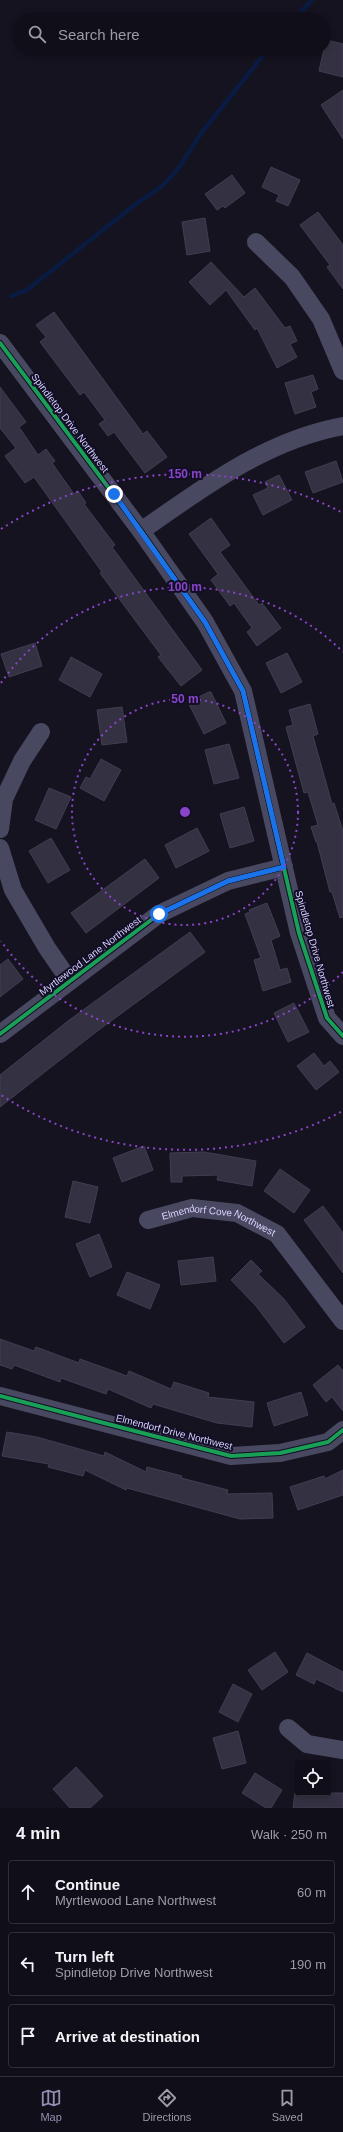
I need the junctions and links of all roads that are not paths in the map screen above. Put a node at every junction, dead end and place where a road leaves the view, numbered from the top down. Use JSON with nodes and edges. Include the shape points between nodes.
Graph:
{"nodes":[{"id":1,"x":256,"y":242,"type":"dead end"},
{"id":2,"x":0,"y":343,"type":"edge"},
{"id":3,"x":343,"y":371,"type":"edge"},
{"id":4,"x":343,"y":426,"type":"edge"},
{"id":5,"x":141,"y":531,"type":"junction"},
{"id":6,"x":41,"y":732,"type":"dead end"},
{"id":7,"x":0,"y":829,"type":"edge"},
{"id":8,"x":0,"y":848,"type":"edge"},
{"id":9,"x":284,"y":867,"type":"junction"},
{"id":10,"x":69,"y":980,"type":"junction"},
{"id":11,"x":0,"y":1034,"type":"edge"},
{"id":12,"x":343,"y":1036,"type":"edge"},
{"id":13,"x":148,"y":1220,"type":"dead end"},
{"id":14,"x":343,"y":1321,"type":"edge"},
{"id":15,"x":0,"y":1396,"type":"edge"},
{"id":16,"x":343,"y":1430,"type":"edge"},
{"id":17,"x":288,"y":1728,"type":"dead end"},
{"id":18,"x":343,"y":1750,"type":"edge"}],
"edges":[{"from":1,"to":3,"type":"street","via":[[292,277],[317,313]]},
{"from":2,"to":5,"type":"street","name":"Spindletop Drive Northwest"},
{"from":4,"to":5,"type":"street","via":[[321,430],[246,460]]},
{"from":5,"to":9,"type":"street","name":"Spindletop Drive Northwest","via":[[205,622],[243,691]]},
{"from":6,"to":7,"type":"street","via":[[22,761],[4,799]]},
{"from":8,"to":10,"type":"street","via":[[13,890]]},
{"from":9,"to":10,"type":"street","name":"Myrtlewood Lane Northwest","via":[[228,881],[159,914]]},
{"from":9,"to":12,"type":"street","name":"Spindletop Drive Northwest","via":[[299,933],[327,1018]]},
{"from":10,"to":11,"type":"street","name":"Myrtlewood Lane Northwest"},
{"from":13,"to":14,"type":"street","name":"Elmendorf Cove Northwest","via":[[192,1208],[237,1213],[278,1234]]},
{"from":15,"to":16,"type":"street","name":"Elmendorf Drive Northwest","via":[[232,1456],[280,1453],[328,1442]]},
{"from":17,"to":18,"type":"street","via":[[307,1744]]}]}
